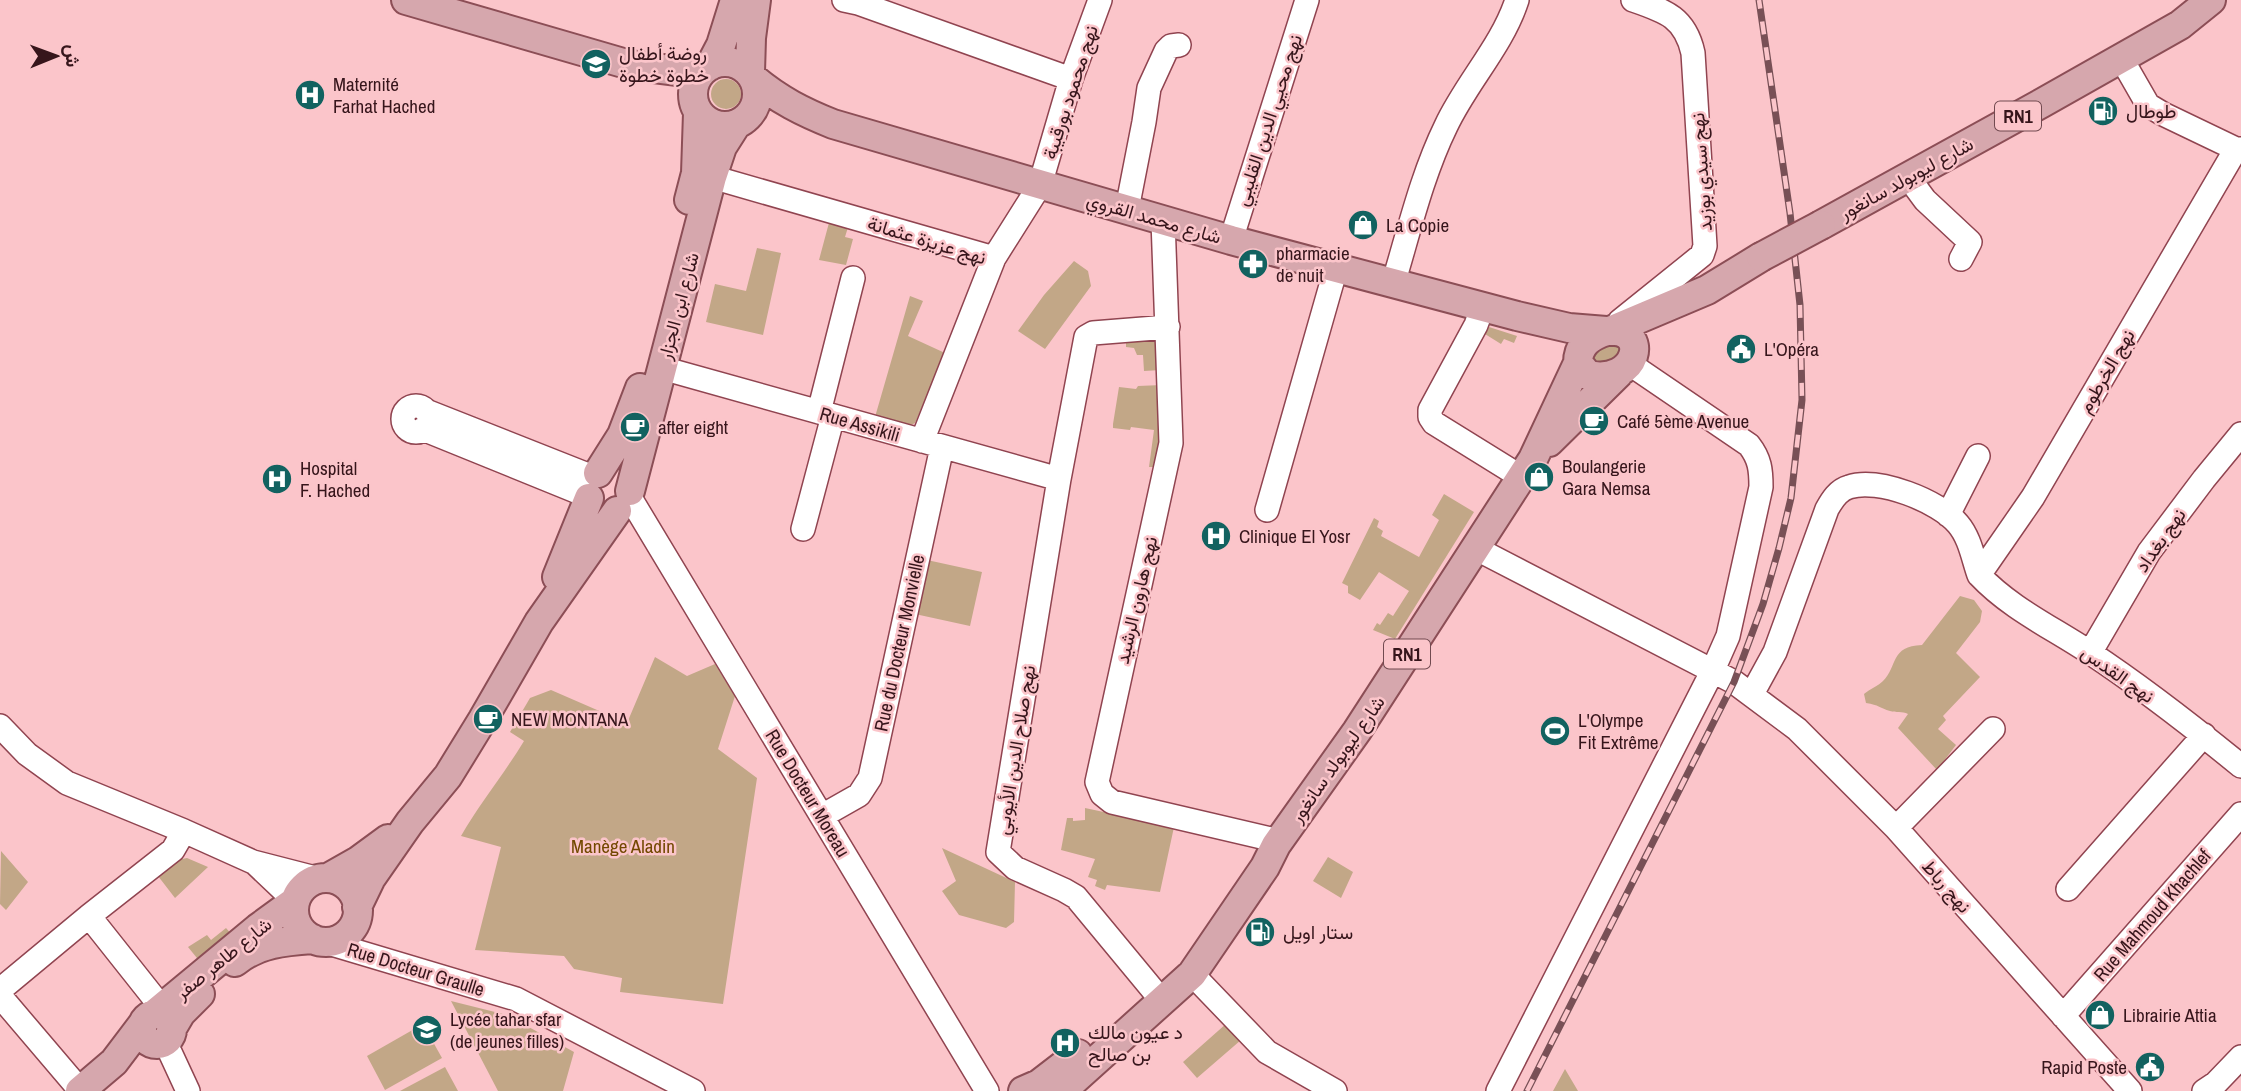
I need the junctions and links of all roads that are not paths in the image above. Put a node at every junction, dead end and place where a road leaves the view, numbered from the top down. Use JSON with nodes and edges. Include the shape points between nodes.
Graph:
{"nodes":[{"id":1,"x":406,"y":0,"type":"edge"},
{"id":2,"x":735,"y":0,"type":"edge"},
{"id":3,"x":756,"y":0,"type":"edge"},
{"id":4,"x":1100,"y":0,"type":"edge"},
{"id":5,"x":1307,"y":0,"type":"edge"},
{"id":6,"x":1517,"y":0,"type":"edge"},
{"id":7,"x":1633,"y":0,"type":"edge"},
{"id":8,"x":2211,"y":0,"type":"edge"},
{"id":9,"x":854,"y":1,"type":"edge"},
{"id":10,"x":1179,"y":45,"type":"dead end"},
{"id":11,"x":2121,"y":58,"type":"junction"},
{"id":12,"x":630,"y":65,"type":"junction"},
{"id":13,"x":707,"y":67,"type":"junction"},
{"id":14,"x":752,"y":76,"type":"junction"},
{"id":15,"x":1071,"y":79,"type":"junction"},
{"id":16,"x":697,"y":109,"type":"junction"},
{"id":17,"x":740,"y":124,"type":"junction"},
{"id":18,"x":833,"y":124,"type":"junction"},
{"id":19,"x":2239,"y":149,"type":"edge"},
{"id":20,"x":712,"y":177,"type":"junction"},
{"id":21,"x":1908,"y":177,"type":"junction"},
{"id":22,"x":1040,"y":185,"type":"junction"},
{"id":23,"x":1126,"y":209,"type":"junction"},
{"id":24,"x":1163,"y":220,"type":"junction"},
{"id":25,"x":1231,"y":240,"type":"junction"},
{"id":26,"x":994,"y":258,"type":"junction"},
{"id":27,"x":1961,"y":259,"type":"dead end"},
{"id":28,"x":1336,"y":268,"type":"junction"},
{"id":29,"x":853,"y":278,"type":"dead end"},
{"id":30,"x":1393,"y":284,"type":"junction"},
{"id":31,"x":1707,"y":290,"type":"junction"},
{"id":32,"x":1483,"y":306,"type":"junction"},
{"id":33,"x":1517,"y":316,"type":"junction"},
{"id":34,"x":1168,"y":327,"type":"junction"},
{"id":35,"x":1607,"y":331,"type":"junction"},
{"id":36,"x":1578,"y":362,"type":"junction"},
{"id":37,"x":1627,"y":366,"type":"junction"},
{"id":38,"x":662,"y":368,"type":"junction"},
{"id":39,"x":826,"y":414,"type":"junction"},
{"id":40,"x":425,"y":420,"type":"dead end"},
{"id":41,"x":2241,"y":434,"type":"edge"},
{"id":42,"x":932,"y":444,"type":"junction"},
{"id":43,"x":1979,"y":456,"type":"dead end"},
{"id":44,"x":1527,"y":468,"type":"junction"},
{"id":45,"x":1059,"y":479,"type":"junction"},
{"id":46,"x":592,"y":486,"type":"junction"},
{"id":47,"x":625,"y":499,"type":"junction"},
{"id":48,"x":1267,"y":510,"type":"dead end"},
{"id":49,"x":1948,"y":515,"type":"junction"},
{"id":50,"x":803,"y":529,"type":"dead end"},
{"id":51,"x":1475,"y":548,"type":"junction"},
{"id":52,"x":1984,"y":581,"type":"junction"},
{"id":53,"x":539,"y":622,"type":"junction"},
{"id":54,"x":2090,"y":653,"type":"junction"},
{"id":55,"x":1713,"y":670,"type":"junction"},
{"id":56,"x":1752,"y":694,"type":"junction"},
{"id":57,"x":0,"y":726,"type":"edge"},
{"id":58,"x":1993,"y":729,"type":"dead end"},
{"id":59,"x":2204,"y":735,"type":"junction"},
{"id":60,"x":2241,"y":766,"type":"edge"},
{"id":61,"x":2241,"y":814,"type":"edge"},
{"id":62,"x":822,"y":816,"type":"junction"},
{"id":63,"x":410,"y":822,"type":"junction"},
{"id":64,"x":1896,"y":828,"type":"junction"},
{"id":65,"x":184,"y":831,"type":"junction"},
{"id":66,"x":1277,"y":843,"type":"junction"},
{"id":67,"x":253,"y":862,"type":"junction"},
{"id":68,"x":324,"y":878,"type":"junction"},
{"id":69,"x":2068,"y":889,"type":"dead end"},
{"id":70,"x":295,"y":901,"type":"junction"},
{"id":71,"x":357,"y":907,"type":"junction"},
{"id":72,"x":89,"y":916,"type":"junction"},
{"id":73,"x":319,"y":941,"type":"junction"},
{"id":74,"x":1192,"y":974,"type":"junction"},
{"id":75,"x":0,"y":990,"type":"edge"},
{"id":76,"x":1153,"y":990,"type":"junction"},
{"id":77,"x":0,"y":996,"type":"edge"},
{"id":78,"x":2063,"y":1016,"type":"junction"},
{"id":79,"x":159,"y":1027,"type":"junction"},
{"id":80,"x":2241,"y":1057,"type":"edge"},
{"id":81,"x":80,"y":1091,"type":"edge"},
{"id":82,"x":188,"y":1091,"type":"edge"},
{"id":83,"x":693,"y":1091,"type":"edge"},
{"id":84,"x":987,"y":1091,"type":"edge"},
{"id":85,"x":1023,"y":1091,"type":"edge"},
{"id":86,"x":1062,"y":1091,"type":"edge"},
{"id":87,"x":1335,"y":1091,"type":"edge"},
{"id":88,"x":1498,"y":1091,"type":"edge"},
{"id":89,"x":2130,"y":1091,"type":"edge"},
{"id":90,"x":2204,"y":1091,"type":"edge"}],
"edges":[{"from":1,"to":12,"type":"main road","name":"شارع محمد القروي"},
{"from":2,"to":13,"type":"main road","via":[[721,45]]},
{"from":3,"to":14,"type":"main road"},
{"from":4,"to":15,"type":"street","name":"نهج محمود بورقيبة"},
{"from":5,"to":25,"type":"street","name":"نهج محيي الدين القليبي"},
{"from":6,"to":30,"type":"street","via":[[1446,125]]},
{"from":7,"to":35,"type":"street","name":"نهج سيدي بوزيد","via":[[1673,17],[1690,41],[1705,246],[1702,255]]},
{"from":8,"to":11,"type":"main road","name":"شارع ليوبولد سانغور","number":"RN1"},
{"from":9,"to":15,"type":"street"},
{"from":10,"to":23,"type":"street","via":[[1166,51],[1149,88]]},
{"from":11,"to":19,"type":"street","via":[[2148,105]]},
{"from":11,"to":21,"type":"main road","name":"شارع ليوبولد سانغور","number":"RN1"},
{"from":12,"to":13,"type":"main road","name":"شارع محمد القروي","via":[[686,72]]},
{"from":12,"to":16,"type":"main road","name":"شارع محمد القروي","via":[[677,91]]},
{"from":13,"to":14,"type":"main road","name":"شارع محمد القروي","via":[[731,62]]},
{"from":13,"to":16,"type":"main road","via":[[694,86]]},
{"from":14,"to":17,"type":"main road","via":[[758,88],[755,107]]},
{"from":14,"to":18,"type":"main road","name":"شارع محمد القروي","via":[[793,108]]},
{"from":15,"to":22,"type":"street","name":"نهج محمود بورقيبة"},
{"from":16,"to":17,"type":"main road","name":"شارع محمد القروي","via":[[715,126]]},
{"from":16,"to":46,"type":"main road","name":"شارع ابن الجزار","via":[[696,173],[638,399]]},
{"from":17,"to":18,"type":"main road","name":"شارع محمد القروي","via":[[768,116]]},
{"from":17,"to":20,"type":"main road","name":"شارع ابن الجزار","via":[[722,147]]},
{"from":18,"to":22,"type":"main road","name":"شارع محمد القروي"},
{"from":19,"to":52,"type":"street","name":"نهج الخرطوم"},
{"from":20,"to":26,"type":"street","name":"نهج عزيزة عثمانة"},
{"from":20,"to":38,"type":"main road","name":"شارع ابن الجزار"},
{"from":21,"to":27,"type":"street","via":[[1925,201],[1970,242]]},
{"from":21,"to":31,"type":"main road","name":"شارع ليوبولد سانغور","number":"RN1","bridge":true},
{"from":22,"to":23,"type":"main road","name":"شارع محمد القروي"},
{"from":22,"to":26,"type":"street","name":"نهج محمود بورقيبة"},
{"from":23,"to":24,"type":"main road","name":"شارع محمد القروي"},
{"from":24,"to":25,"type":"main road","name":"شارع محمد القروي"},
{"from":24,"to":34,"type":"street","name":"نهج هارون الرشيد"},
{"from":25,"to":28,"type":"main road","name":"شارع محمد القروي"},
{"from":26,"to":42,"type":"street","name":"نهج عزيزة عثمانة"},
{"from":28,"to":30,"type":"main road","name":"شارع محمد القروي"},
{"from":28,"to":48,"type":"street"},
{"from":29,"to":39,"type":"street"},
{"from":30,"to":32,"type":"main road","name":"شارع محمد القروي"},
{"from":31,"to":35,"type":"main road","name":"شارع ليوبولد سانغور","number":"RN1"},
{"from":31,"to":37,"type":"main road","name":"شارع ليوبولد سانغور","number":"RN1"},
{"from":32,"to":33,"type":"main road","name":"شارع محمد القروي"},
{"from":32,"to":44,"type":"street","via":[[1430,417]]},
{"from":33,"to":35,"type":"main road","name":"شارع محمد القروي"},
{"from":33,"to":36,"type":"main road","name":"شارع محمد القروي"},
{"from":34,"to":45,"type":"street","via":[[1086,337]]},
{"from":34,"to":66,"type":"street","name":"نهج هارون الرشيد","via":[[1170,454],[1097,782],[1112,802]]},
{"from":35,"to":36,"type":"main road","name":"شارع ليوبولد سانغور","number":"RN1","via":[[1585,343]]},
{"from":35,"to":37,"type":"main road","via":[[1625,333],[1631,339],[1634,354]]},
{"from":36,"to":37,"type":"main road","via":[[1588,374],[1603,377]]},
{"from":36,"to":44,"type":"main road","name":"شارع ليوبولد سانغور","number":"RN1"},
{"from":37,"to":44,"type":"main road","name":"شارع ليوبولد سانغور","number":"RN1"},
{"from":37,"to":55,"type":"street","via":[[1749,445],[1762,469],[1728,636]]},
{"from":38,"to":39,"type":"street","name":"Rue Assikili"},
{"from":38,"to":47,"type":"main road","name":"شارع ابن الجزار"},
{"from":39,"to":42,"type":"street","name":"Rue Assikili"},
{"from":39,"to":50,"type":"street"},
{"from":40,"to":46,"type":"street"},
{"from":41,"to":54,"type":"street","name":"نهج بغداد","via":[[2149,552]]},
{"from":42,"to":45,"type":"street","name":"Rue Assikili"},
{"from":42,"to":62,"type":"street","name":"Rue du Docteur Monvielle","via":[[870,778],[859,794]]},
{"from":43,"to":49,"type":"street"},
{"from":44,"to":51,"type":"main road","name":"شارع ليوبولد سانغور","number":"RN1"},
{"from":45,"to":76,"type":"street","name":"نهج صلاح الدين الأيوبي","via":[[998,852],[1016,868],[1076,897]]},
{"from":46,"to":47,"type":"main road","via":[[594,506],[602,512]]},
{"from":46,"to":47,"type":"main road","via":[[609,470],[620,473],[627,481]]},
{"from":46,"to":53,"type":"main road","name":"شارع ابن الجزار"},
{"from":47,"to":53,"type":"main road","name":"شارع ابن الجزار"},
{"from":47,"to":62,"type":"street","name":"Rue Docteur Moreau"},
{"from":49,"to":52,"type":"street","via":[[1959,525]]},
{"from":49,"to":56,"type":"street","via":[[1920,497],[1892,488],[1862,485],[1836,494],[1775,652]]},
{"from":51,"to":55,"type":"street","name":"نهج رباط"},
{"from":51,"to":66,"type":"main road","name":"شارع ليوبولد سانغور","number":"RN1","via":[[1357,732]]},
{"from":52,"to":54,"type":"street","name":"نهج القدس","via":[[2006,601]]},
{"from":53,"to":63,"type":"main road","name":"شارع ابن الجزار","via":[[448,776]]},
{"from":54,"to":59,"type":"street","name":"نهج القدس"},
{"from":55,"to":56,"type":"street","name":"نهج رباط"},
{"from":55,"to":88,"type":"street"},
{"from":56,"to":64,"type":"street","name":"نهج رباط","via":[[1814,745]]},
{"from":57,"to":65,"type":"street","via":[[27,754],[67,783]]},
{"from":58,"to":64,"type":"street"},
{"from":59,"to":60,"type":"street","name":"نهج القدس"},
{"from":59,"to":69,"type":"street"},
{"from":61,"to":78,"type":"street","name":"Rue Mahmoud Khachlef"},
{"from":62,"to":84,"type":"street","name":"Rue Docteur Moreau"},
{"from":63,"to":68,"type":"main road","name":"شارع ابن الجزار","via":[[358,861]]},
{"from":63,"to":71,"type":"main road","name":"شارع ابن الجزار"},
{"from":64,"to":78,"type":"street","name":"نهج رباط"},
{"from":65,"to":67,"type":"street"},
{"from":65,"to":72,"type":"street","via":[[173,850]]},
{"from":66,"to":74,"type":"main road","name":"شارع ليوبولد سانغور","number":"RN1"},
{"from":66,"to":76,"type":"main road","name":"شارع ليوبولد سانغور","number":"RN1","via":[[1256,859],[1222,913]]},
{"from":67,"to":68,"type":"street"},
{"from":67,"to":70,"type":"street"},
{"from":68,"to":70,"type":"main road","via":[[304,886]]},
{"from":68,"to":71,"type":"main road","via":[[348,887]]},
{"from":70,"to":73,"type":"main road","via":[[299,928]]},
{"from":70,"to":79,"type":"main road","name":"شارع طاهر صفر","via":[[258,928]]},
{"from":71,"to":73,"type":"main road","via":[[349,932]]},
{"from":72,"to":75,"type":"street"},
{"from":72,"to":79,"type":"street"},
{"from":73,"to":79,"type":"main road","name":"شارع طاهر صفر","via":[[283,941],[255,949]]},
{"from":73,"to":83,"type":"street","name":"Rue Docteur Graulle","via":[[516,999]]},
{"from":74,"to":86,"type":"main road","name":"شارع ليوبولد سانغور","number":"RN1"},
{"from":74,"to":87,"type":"street","via":[[1267,1052]]},
{"from":76,"to":85,"type":"main road","name":"شارع ليوبولد سانغور","number":"RN1","via":[[1098,1039]]},
{"from":77,"to":81,"type":"street"},
{"from":78,"to":89,"type":"street","name":"نهج رباط"},
{"from":79,"to":81,"type":"main road","name":"شارع طاهر صفر"},
{"from":79,"to":82,"type":"street"},
{"from":80,"to":90,"type":"street"}]}
